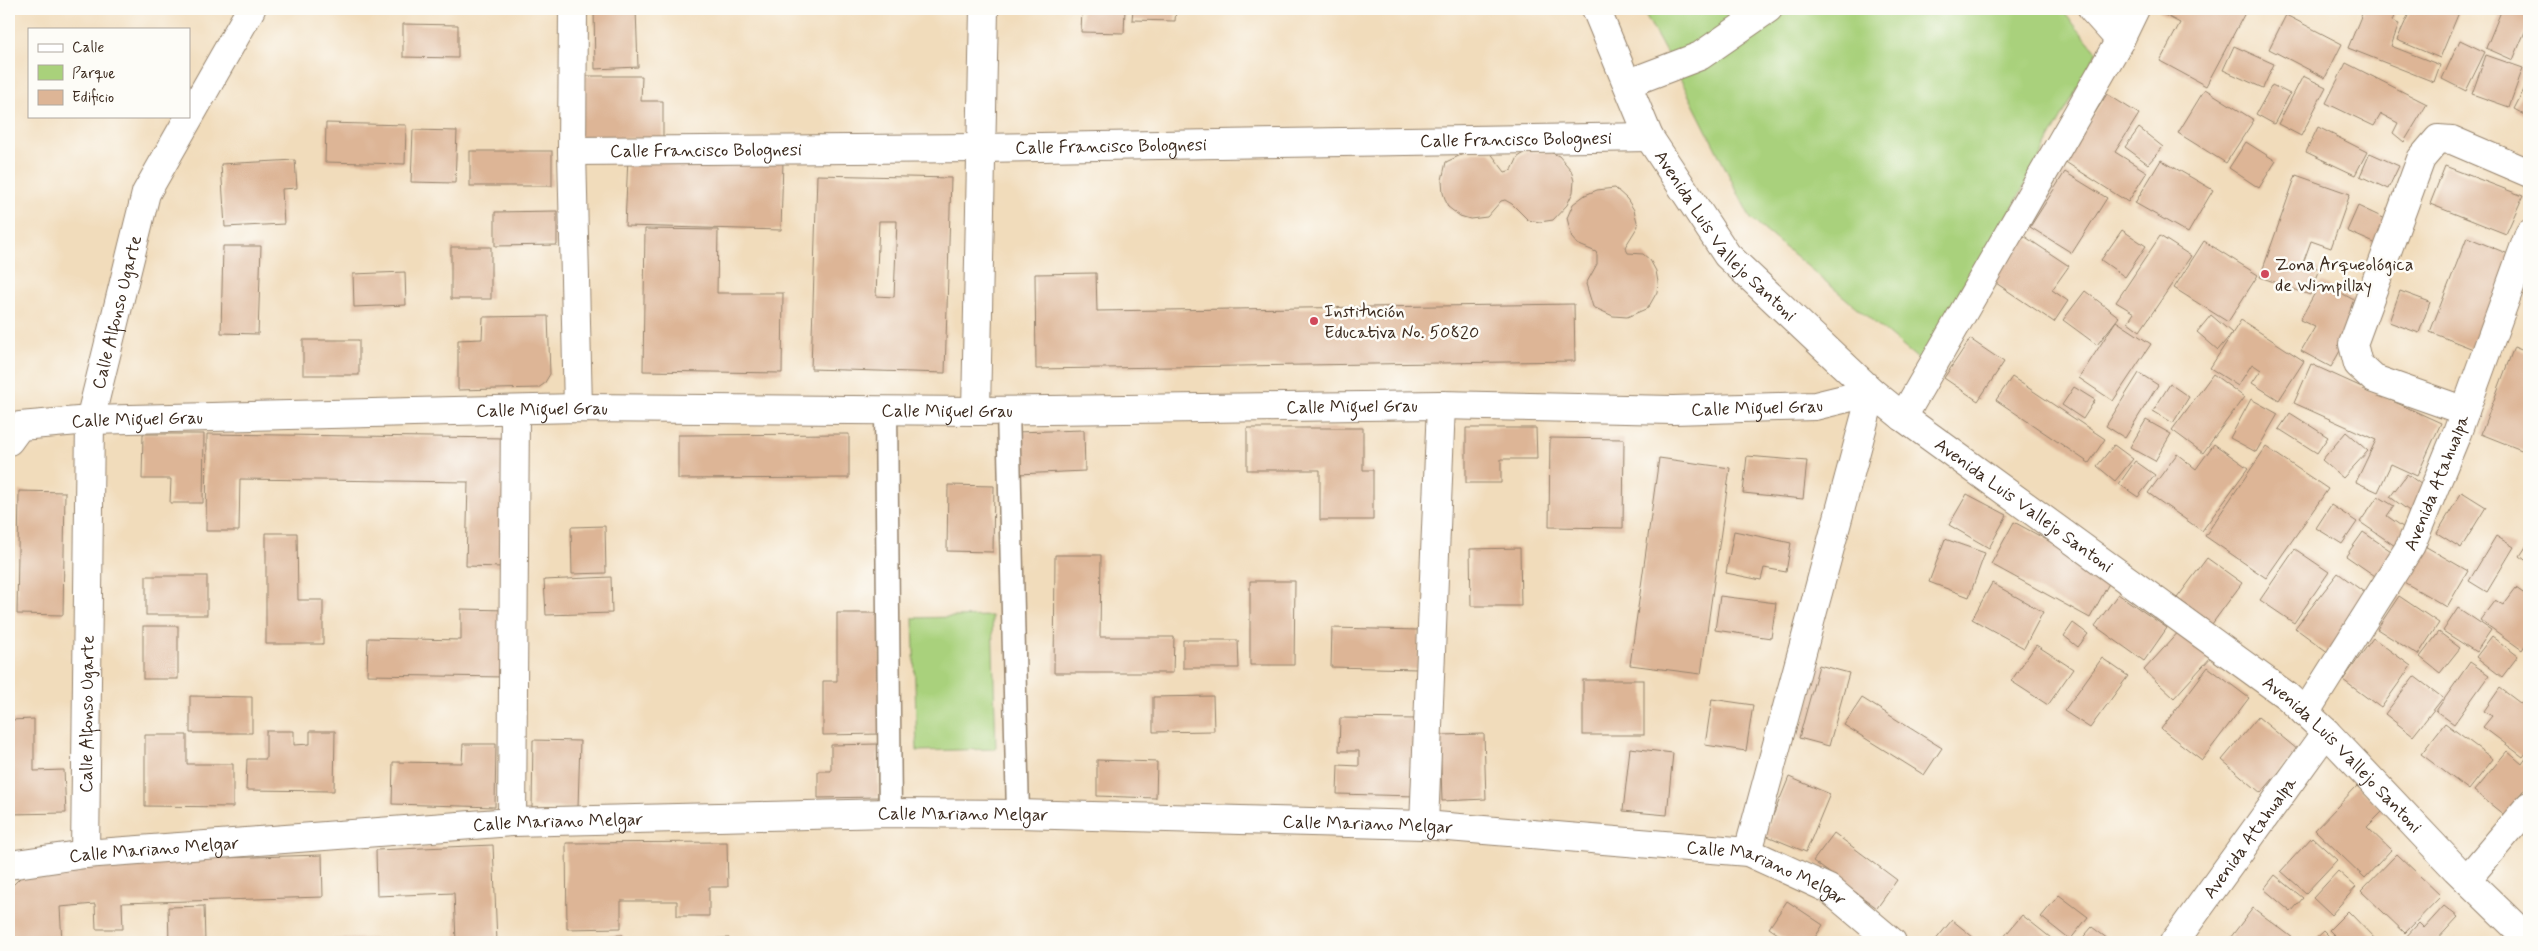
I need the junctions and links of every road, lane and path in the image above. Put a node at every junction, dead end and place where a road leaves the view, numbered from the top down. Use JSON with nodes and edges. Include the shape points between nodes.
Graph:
{"nodes":[{"id":1,"x":251,"y":9,"type":"edge"},
{"id":2,"x":573,"y":9,"type":"edge"},
{"id":3,"x":984,"y":9,"type":"edge"},
{"id":4,"x":1596,"y":9,"type":"edge"},
{"id":5,"x":2092,"y":9,"type":"edge"},
{"id":6,"x":2135,"y":9,"type":"edge"},
{"id":7,"x":1761,"y":12,"type":"edge"},
{"id":8,"x":2120,"y":40,"type":"junction"},
{"id":9,"x":1629,"y":82,"type":"junction"},
{"id":10,"x":190,"y":116,"type":"edge"},
{"id":11,"x":189,"y":118,"type":"edge"},
{"id":12,"x":1649,"y":137,"type":"junction"},
{"id":13,"x":981,"y":148,"type":"junction"},
{"id":14,"x":572,"y":151,"type":"junction"},
{"id":15,"x":2529,"y":173,"type":"edge"},
{"id":16,"x":2529,"y":234,"type":"edge"},
{"id":17,"x":1872,"y":392,"type":"junction"},
{"id":18,"x":1441,"y":405,"type":"junction"},
{"id":19,"x":578,"y":408,"type":"junction"},
{"id":20,"x":514,"y":410,"type":"junction"},
{"id":21,"x":1008,"y":410,"type":"junction"},
{"id":22,"x":2465,"y":410,"type":"junction"},
{"id":23,"x":886,"y":411,"type":"junction"},
{"id":24,"x":976,"y":411,"type":"junction"},
{"id":25,"x":1903,"y":417,"type":"junction"},
{"id":26,"x":90,"y":420,"type":"junction"},
{"id":27,"x":14,"y":434,"type":"edge"},
{"id":28,"x":2306,"y":713,"type":"junction"},
{"id":29,"x":2326,"y":732,"type":"junction"},
{"id":30,"x":2529,"y":806,"type":"edge"},
{"id":31,"x":890,"y":813,"type":"junction"},
{"id":32,"x":1018,"y":814,"type":"junction"},
{"id":33,"x":512,"y":822,"type":"junction"},
{"id":34,"x":1424,"y":825,"type":"junction"},
{"id":35,"x":1748,"y":852,"type":"junction"},
{"id":36,"x":85,"y":854,"type":"junction"},
{"id":37,"x":9,"y":865,"type":"edge"},
{"id":38,"x":2467,"y":879,"type":"junction"},
{"id":39,"x":2529,"y":940,"type":"edge"},
{"id":40,"x":1892,"y":942,"type":"edge"},
{"id":41,"x":2174,"y":942,"type":"edge"}],
"edges":[{"from":1,"to":10,"type":"street","name":"Calle Alfonso Ugarte"},
{"from":2,"to":14,"type":"street"},
{"from":3,"to":13,"type":"street"},
{"from":4,"to":9,"type":"street","name":"Avenida Luis Vallejo Santoni"},
{"from":5,"to":8,"type":"street"},
{"from":6,"to":8,"type":"street"},
{"from":7,"to":9,"type":"street","via":[[1700,56]]},
{"from":8,"to":25,"type":"street"},
{"from":9,"to":12,"type":"street","name":"Avenida Luis Vallejo Santoni"},
{"from":11,"to":26,"type":"street","name":"Calle Alfonso Ugarte","via":[[146,193]]},
{"from":12,"to":13,"type":"street","name":"Calle Francisco Bolognesi"},
{"from":12,"to":17,"type":"street","name":"Avenida Luis Vallejo Santoni","via":[[1727,255]]},
{"from":13,"to":14,"type":"street","name":"Calle Francisco Bolognesi"},
{"from":13,"to":24,"type":"street"},
{"from":14,"to":19,"type":"street"},
{"from":15,"to":22,"type":"street","via":[[2452,140],[2438,139],[2421,159],[2353,344],[2358,364],[2374,379]]},
{"from":16,"to":22,"type":"street","name":"Avenida Atahualpa"},
{"from":17,"to":18,"type":"street","name":"Calle Miguel Grau","via":[[1815,406],[1673,410]]},
{"from":17,"to":25,"type":"street","name":"Avenida Luis Vallejo Santoni"},
{"from":17,"to":35,"type":"street"},
{"from":18,"to":21,"type":"street","name":"Calle Miguel Grau"},
{"from":18,"to":34,"type":"street"},
{"from":19,"to":20,"type":"street","name":"Calle Miguel Grau"},
{"from":19,"to":23,"type":"street","name":"Calle Miguel Grau"},
{"from":20,"to":26,"type":"street","name":"Calle Miguel Grau"},
{"from":20,"to":33,"type":"street"},
{"from":21,"to":24,"type":"street","name":"Calle Miguel Grau"},
{"from":21,"to":32,"type":"lane"},
{"from":22,"to":28,"type":"street","name":"Avenida Atahualpa","via":[[2411,545]]},
{"from":23,"to":24,"type":"street","name":"Calle Miguel Grau"},
{"from":23,"to":31,"type":"lane"},
{"from":25,"to":28,"type":"street","name":"Avenida Luis Vallejo Santoni"},
{"from":26,"to":27,"type":"street","name":"Calle Miguel Grau"},
{"from":26,"to":36,"type":"street","name":"Calle Alfonso Ugarte"},
{"from":28,"to":29,"type":"street","name":"Avenida Luis Vallejo Santoni"},
{"from":29,"to":38,"type":"street","name":"Avenida Luis Vallejo Santoni"},
{"from":29,"to":41,"type":"street","name":"Avenida Atahualpa"},
{"from":30,"to":38,"type":"street"},
{"from":31,"to":32,"type":"street","name":"Calle Mariano Melgar"},
{"from":31,"to":33,"type":"street","name":"Calle Mariano Melgar"},
{"from":32,"to":34,"type":"street","name":"Calle Mariano Melgar"},
{"from":33,"to":36,"type":"street","name":"Calle Mariano Melgar"},
{"from":34,"to":35,"type":"street","name":"Calle Mariano Melgar"},
{"from":35,"to":40,"type":"street","name":"Calle Mariano Melgar","via":[[1829,889]]},
{"from":36,"to":37,"type":"street","name":"Calle Mariano Melgar"},
{"from":38,"to":39,"type":"street","name":"Avenida Luis Vallejo Santoni"}]}
